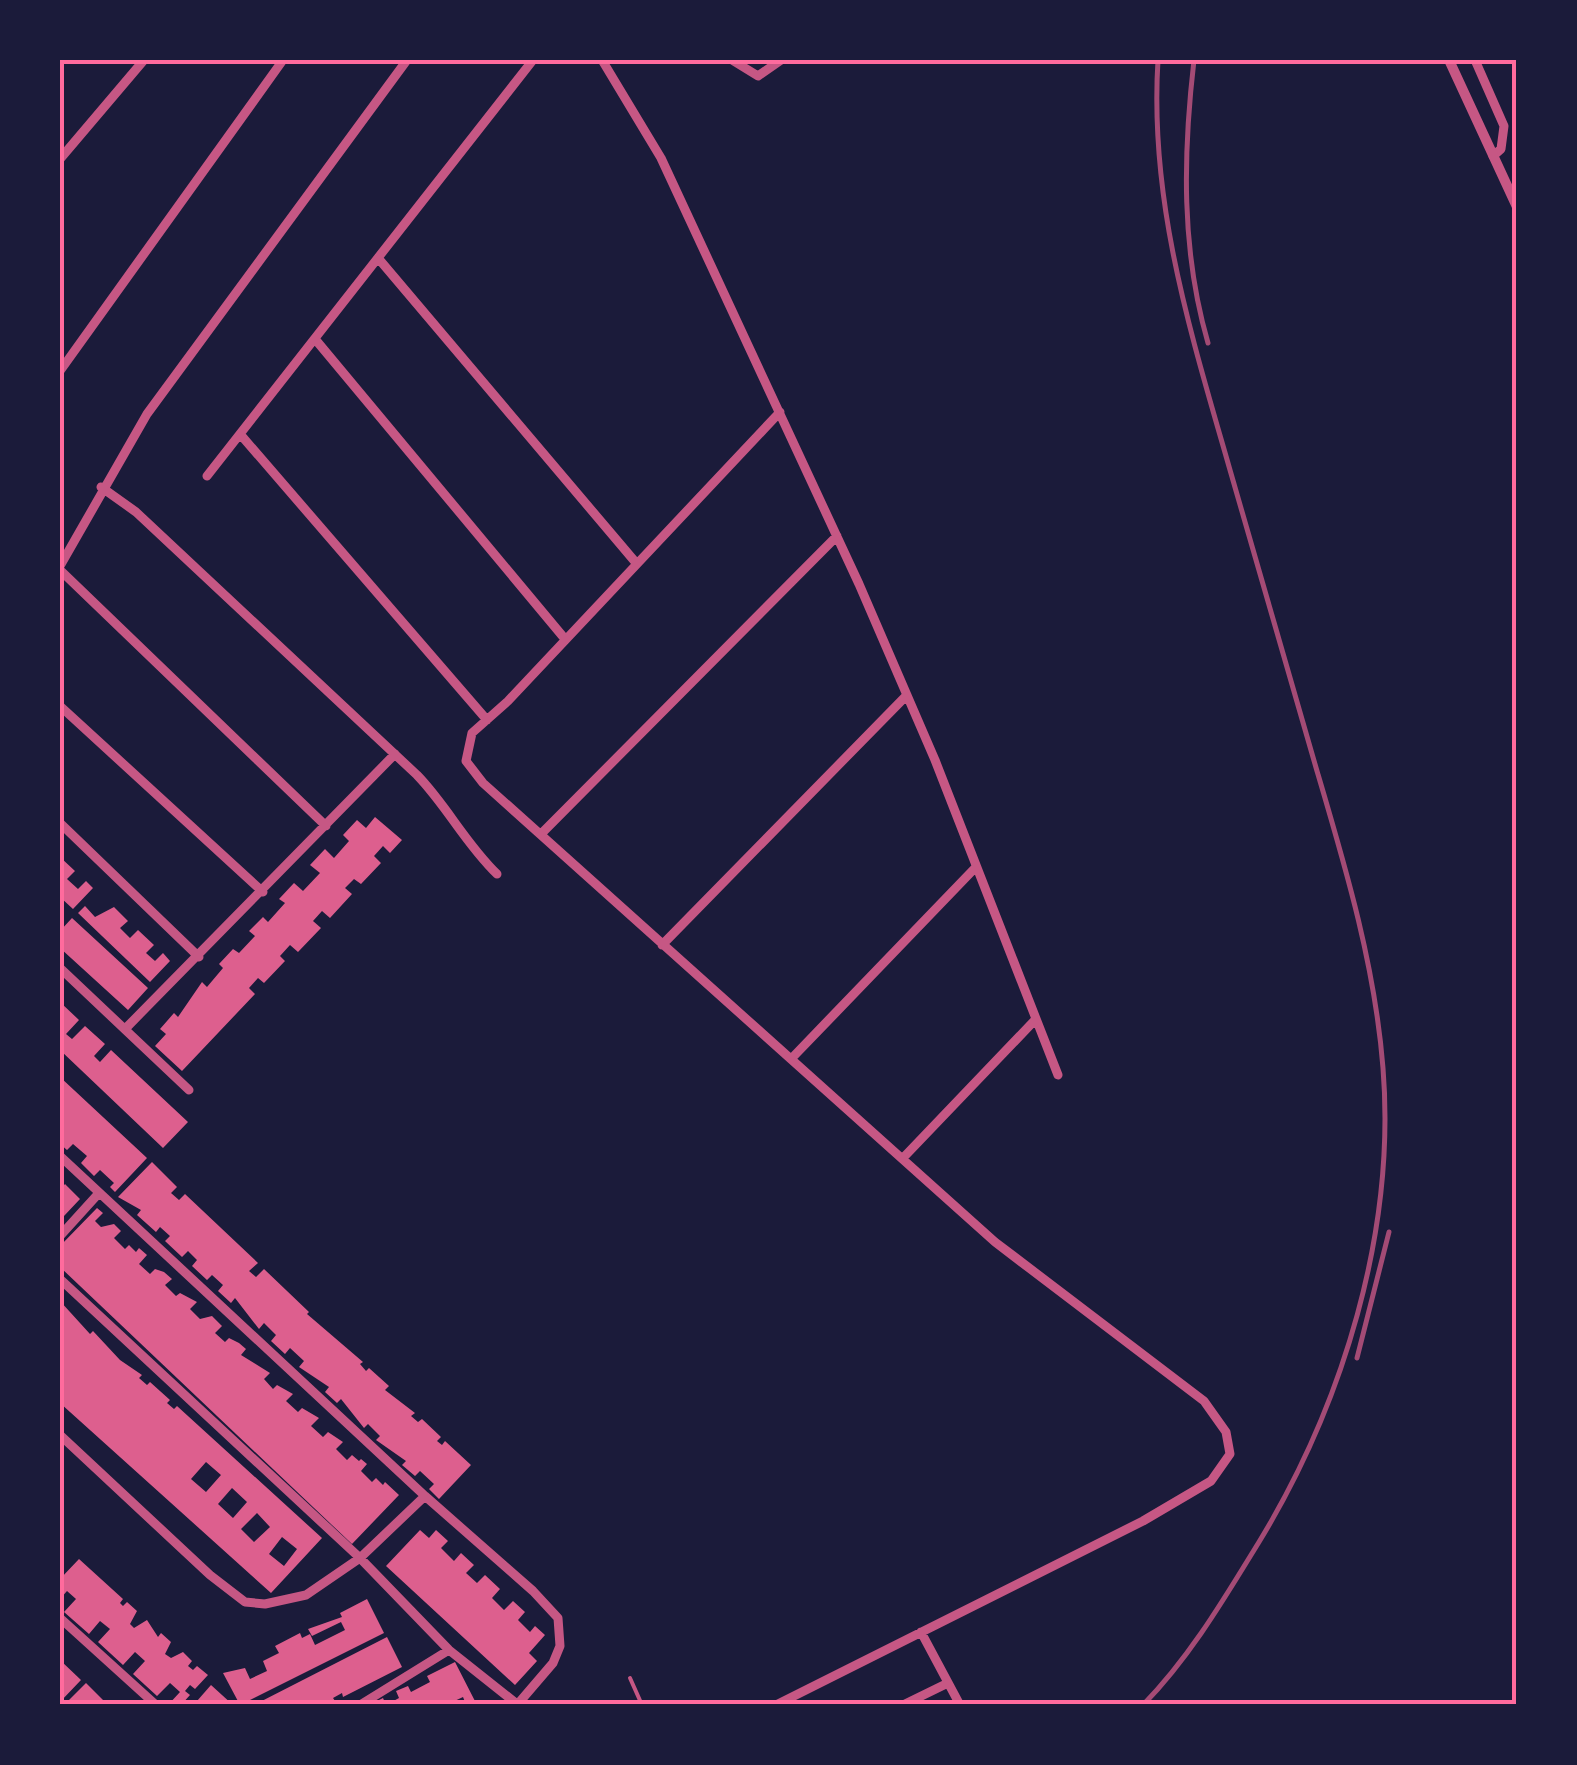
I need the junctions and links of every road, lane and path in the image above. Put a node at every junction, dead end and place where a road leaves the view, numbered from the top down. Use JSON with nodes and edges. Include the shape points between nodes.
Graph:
{"nodes":[{"id":1,"x":144,"y":60,"type":"edge"},
{"id":2,"x":283,"y":60,"type":"edge"},
{"id":3,"x":407,"y":60,"type":"edge"},
{"id":4,"x":533,"y":60,"type":"edge"},
{"id":5,"x":602,"y":60,"type":"edge"},
{"id":6,"x":732,"y":60,"type":"edge"},
{"id":7,"x":782,"y":60,"type":"edge"},
{"id":8,"x":1449,"y":60,"type":"edge"},
{"id":9,"x":1475,"y":60,"type":"edge"},
{"id":10,"x":1493,"y":156,"type":"junction"},
{"id":11,"x":60,"y":159,"type":"edge"},
{"id":12,"x":1517,"y":207,"type":"edge"},
{"id":13,"x":378,"y":258,"type":"junction"},
{"id":14,"x":314,"y":339,"type":"junction"},
{"id":15,"x":60,"y":371,"type":"edge"},
{"id":16,"x":780,"y":412,"type":"junction"},
{"id":17,"x":240,"y":434,"type":"junction"},
{"id":18,"x":207,"y":476,"type":"dead end"},
{"id":19,"x":102,"y":487,"type":"junction"},
{"id":20,"x":836,"y":536,"type":"junction"},
{"id":21,"x":637,"y":564,"type":"junction"},
{"id":22,"x":60,"y":568,"type":"edge"},
{"id":23,"x":565,"y":639,"type":"junction"},
{"id":24,"x":907,"y":695,"type":"junction"},
{"id":25,"x":60,"y":706,"type":"edge"},
{"id":26,"x":487,"y":720,"type":"junction"},
{"id":27,"x":395,"y":754,"type":"junction"},
{"id":28,"x":60,"y":823,"type":"edge"},
{"id":29,"x":326,"y":826,"type":"junction"},
{"id":30,"x":541,"y":834,"type":"junction"},
{"id":31,"x":974,"y":868,"type":"junction"},
{"id":32,"x":497,"y":874,"type":"dead end"},
{"id":33,"x":263,"y":892,"type":"junction"},
{"id":34,"x":662,"y":945,"type":"junction"},
{"id":35,"x":199,"y":958,"type":"junction"},
{"id":36,"x":60,"y":968,"type":"edge"},
{"id":37,"x":1036,"y":1020,"type":"junction"},
{"id":38,"x":126,"y":1028,"type":"junction"},
{"id":39,"x":792,"y":1058,"type":"junction"},
{"id":40,"x":1058,"y":1075,"type":"dead end"},
{"id":41,"x":189,"y":1090,"type":"dead end"},
{"id":42,"x":60,"y":1156,"type":"edge"},
{"id":43,"x":903,"y":1158,"type":"junction"},
{"id":44,"x":99,"y":1193,"type":"junction"},
{"id":45,"x":60,"y":1236,"type":"edge"},
{"id":46,"x":60,"y":1278,"type":"edge"},
{"id":47,"x":60,"y":1435,"type":"edge"},
{"id":48,"x":425,"y":1496,"type":"junction"},
{"id":49,"x":360,"y":1558,"type":"junction"},
{"id":50,"x":60,"y":1618,"type":"edge"},
{"id":51,"x":920,"y":1632,"type":"junction"},
{"id":52,"x":449,"y":1650,"type":"junction"},
{"id":53,"x":630,"y":1678,"type":"dead end"},
{"id":54,"x":948,"y":1683,"type":"junction"},
{"id":55,"x":156,"y":1705,"type":"edge"},
{"id":56,"x":360,"y":1705,"type":"edge"},
{"id":57,"x":517,"y":1705,"type":"edge"},
{"id":58,"x":642,"y":1705,"type":"edge"},
{"id":59,"x":776,"y":1705,"type":"edge"},
{"id":60,"x":903,"y":1705,"type":"edge"},
{"id":61,"x":960,"y":1705,"type":"edge"}],
"edges":[{"from":1,"to":11,"type":"street"},
{"from":2,"to":15,"type":"street"},
{"from":3,"to":19,"type":"street","via":[[147,414]]},
{"from":4,"to":13,"type":"street"},
{"from":5,"to":16,"type":"street","via":[[661,158]]},
{"from":6,"to":7,"type":"street","via":[[758,76]]},
{"from":8,"to":10,"type":"street"},
{"from":9,"to":10,"type":"street","via":[[1504,126],[1501,149]]},
{"from":10,"to":12,"type":"street"},
{"from":13,"to":14,"type":"street"},
{"from":13,"to":21,"type":"street"},
{"from":14,"to":17,"type":"street"},
{"from":14,"to":23,"type":"street"},
{"from":16,"to":20,"type":"street"},
{"from":16,"to":21,"type":"street"},
{"from":17,"to":18,"type":"street"},
{"from":17,"to":26,"type":"street"},
{"from":19,"to":22,"type":"street"},
{"from":19,"to":27,"type":"street"},
{"from":20,"to":24,"type":"street"},
{"from":20,"to":30,"type":"street"},
{"from":21,"to":23,"type":"street"},
{"from":22,"to":29,"type":"street"},
{"from":23,"to":26,"type":"street"},
{"from":24,"to":31,"type":"street"},
{"from":24,"to":34,"type":"street"},
{"from":25,"to":33,"type":"street"},
{"from":26,"to":30,"type":"street","via":[[472,734],[466,761]]},
{"from":27,"to":29,"type":"street"},
{"from":27,"to":32,"type":"street"},
{"from":28,"to":35,"type":"street"},
{"from":29,"to":33,"type":"street"},
{"from":30,"to":34,"type":"street"},
{"from":31,"to":37,"type":"street"},
{"from":31,"to":39,"type":"street"},
{"from":33,"to":35,"type":"street"},
{"from":34,"to":39,"type":"street"},
{"from":35,"to":38,"type":"street"},
{"from":36,"to":38,"type":"street"},
{"from":37,"to":40,"type":"street"},
{"from":37,"to":43,"type":"street"},
{"from":38,"to":41,"type":"street"},
{"from":39,"to":43,"type":"street"},
{"from":42,"to":44,"type":"street"},
{"from":43,"to":51,"type":"street","via":[[995,1242],[1175,1374],[1204,1400],[1230,1442],[1222,1472],[1184,1498]]},
{"from":44,"to":45,"type":"street"},
{"from":44,"to":48,"type":"street"},
{"from":46,"to":49,"type":"street"},
{"from":47,"to":49,"type":"street","via":[[244,1602],[306,1595]]},
{"from":48,"to":49,"type":"street"},
{"from":48,"to":57,"type":"street","via":[[558,1618],[554,1663]]},
{"from":49,"to":52,"type":"street"},
{"from":50,"to":55,"type":"street"},
{"from":51,"to":54,"type":"street"},
{"from":51,"to":59,"type":"street"},
{"from":52,"to":56,"type":"street"},
{"from":52,"to":57,"type":"street"},
{"from":53,"to":58,"type":"lane"},
{"from":54,"to":60,"type":"street"},
{"from":54,"to":61,"type":"street"}]}
